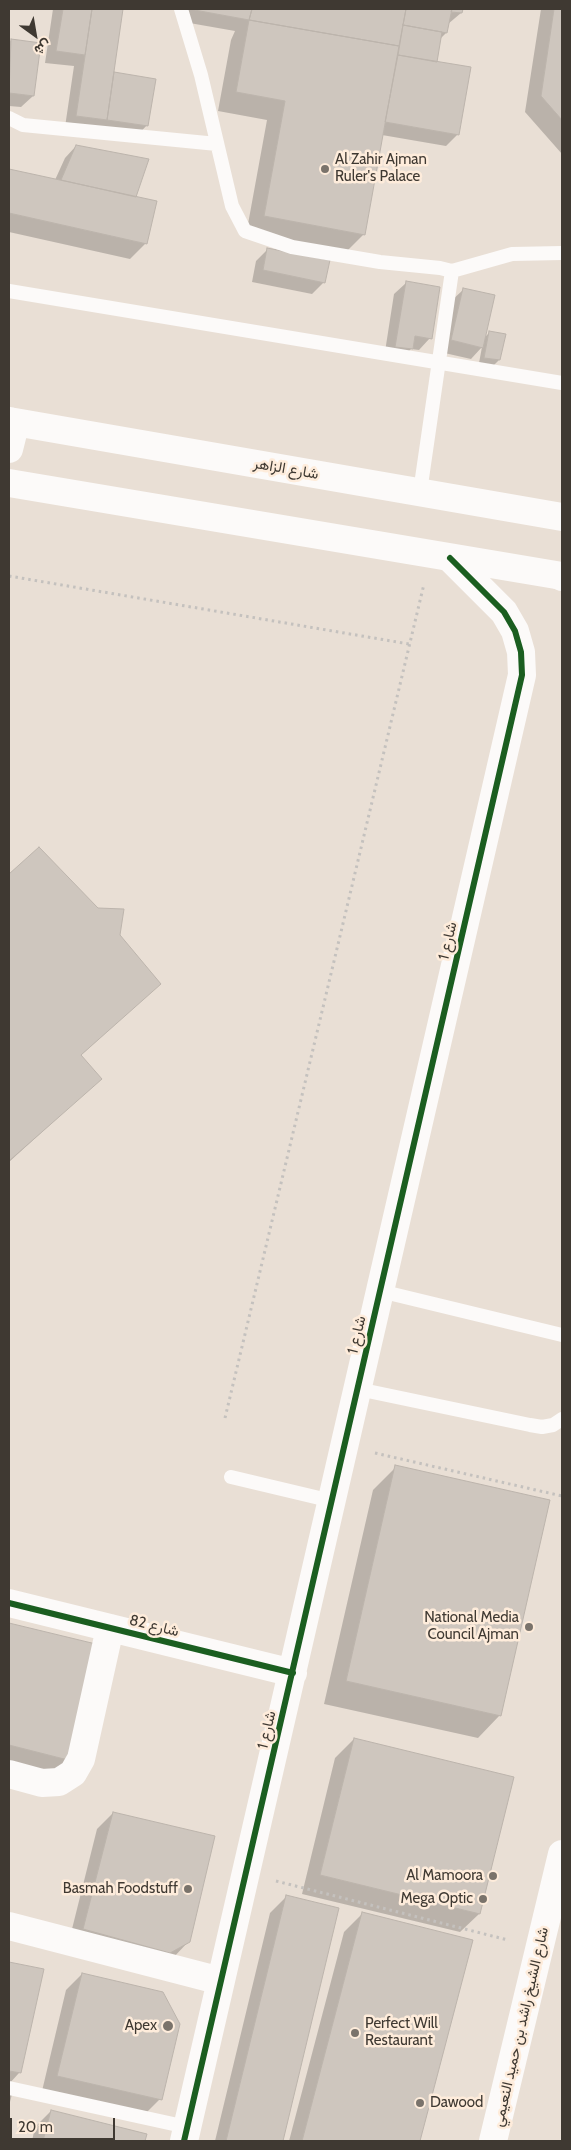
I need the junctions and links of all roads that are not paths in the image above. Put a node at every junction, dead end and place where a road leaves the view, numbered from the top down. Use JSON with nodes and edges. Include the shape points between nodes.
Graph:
{"nodes":[{"id":1,"x":182,"y":9,"type":"edge"},
{"id":2,"x":9,"y":118,"type":"edge"},
{"id":3,"x":217,"y":144,"type":"junction"},
{"id":4,"x":562,"y":252,"type":"edge"},
{"id":5,"x":452,"y":271,"type":"junction"},
{"id":6,"x":9,"y":291,"type":"edge"},
{"id":7,"x":439,"y":362,"type":"junction"},
{"id":8,"x":562,"y":383,"type":"edge"},
{"id":9,"x":10,"y":421,"type":"edge"},
{"id":10,"x":9,"y":449,"type":"edge"},
{"id":11,"x":9,"y":483,"type":"edge"},
{"id":12,"x":420,"y":492,"type":"junction"},
{"id":13,"x":562,"y":517,"type":"edge"},
{"id":14,"x":441,"y":556,"type":"junction"},
{"id":15,"x":561,"y":577,"type":"edge"},
{"id":16,"x":380,"y":1291,"type":"junction"},
{"id":17,"x":562,"y":1335,"type":"edge"},
{"id":18,"x":358,"y":1389,"type":"junction"},
{"id":19,"x":562,"y":1419,"type":"edge"},
{"id":20,"x":230,"y":1477,"type":"dead end"},
{"id":21,"x":332,"y":1501,"type":"junction"},
{"id":22,"x":9,"y":1603,"type":"edge"},
{"id":23,"x":110,"y":1628,"type":"junction"},
{"id":24,"x":293,"y":1673,"type":"junction"},
{"id":25,"x":9,"y":1774,"type":"edge"},
{"id":26,"x":562,"y":1854,"type":"edge"},
{"id":27,"x":9,"y":1926,"type":"edge"},
{"id":28,"x":221,"y":1981,"type":"junction"},
{"id":29,"x":9,"y":2088,"type":"edge"},
{"id":30,"x":186,"y":2134,"type":"edge"},
{"id":31,"x":494,"y":2141,"type":"edge"}],
"edges":[{"from":1,"to":3,"type":"lane"},
{"from":2,"to":3,"type":"lane","via":[[23,125]]},
{"from":3,"to":5,"type":"lane","via":[[232,206],[245,231],[292,247]]},
{"from":4,"to":5,"type":"lane","via":[[512,254]]},
{"from":5,"to":7,"type":"lane"},
{"from":6,"to":7,"type":"lane"},
{"from":7,"to":8,"type":"lane"},
{"from":7,"to":12,"type":"lane"},
{"from":9,"to":10,"type":"street","via":[[13,433]]},
{"from":9,"to":12,"type":"street","name":"شارع الزاهر"},
{"from":11,"to":14,"type":"street"},
{"from":12,"to":13,"type":"street","name":"شارع الزاهر"},
{"from":14,"to":15,"type":"street"},
{"from":14,"to":16,"type":"street","name":"شارع 1","via":[[504,612],[519,645],[522,675]]},
{"from":16,"to":17,"type":"lane"},
{"from":16,"to":18,"type":"street","name":"شارع 1"},
{"from":18,"to":19,"type":"lane","via":[[542,1427]]},
{"from":18,"to":21,"type":"street","name":"شارع 1"},
{"from":20,"to":21,"type":"lane"},
{"from":21,"to":24,"type":"street","name":"شارع 1"},
{"from":22,"to":23,"type":"street","name":"شارع 82"},
{"from":23,"to":24,"type":"street","name":"شارع 82"},
{"from":23,"to":25,"type":"street","via":[[81,1759],[73,1773],[59,1782],[42,1783]]},
{"from":24,"to":28,"type":"street","name":"شارع 1"},
{"from":26,"to":31,"type":"street","name":"شارع الشيخ راشد بن حميد النعيمي"},
{"from":27,"to":28,"type":"street"},
{"from":28,"to":30,"type":"street","name":"شارع 1"},
{"from":29,"to":30,"type":"lane"}]}
